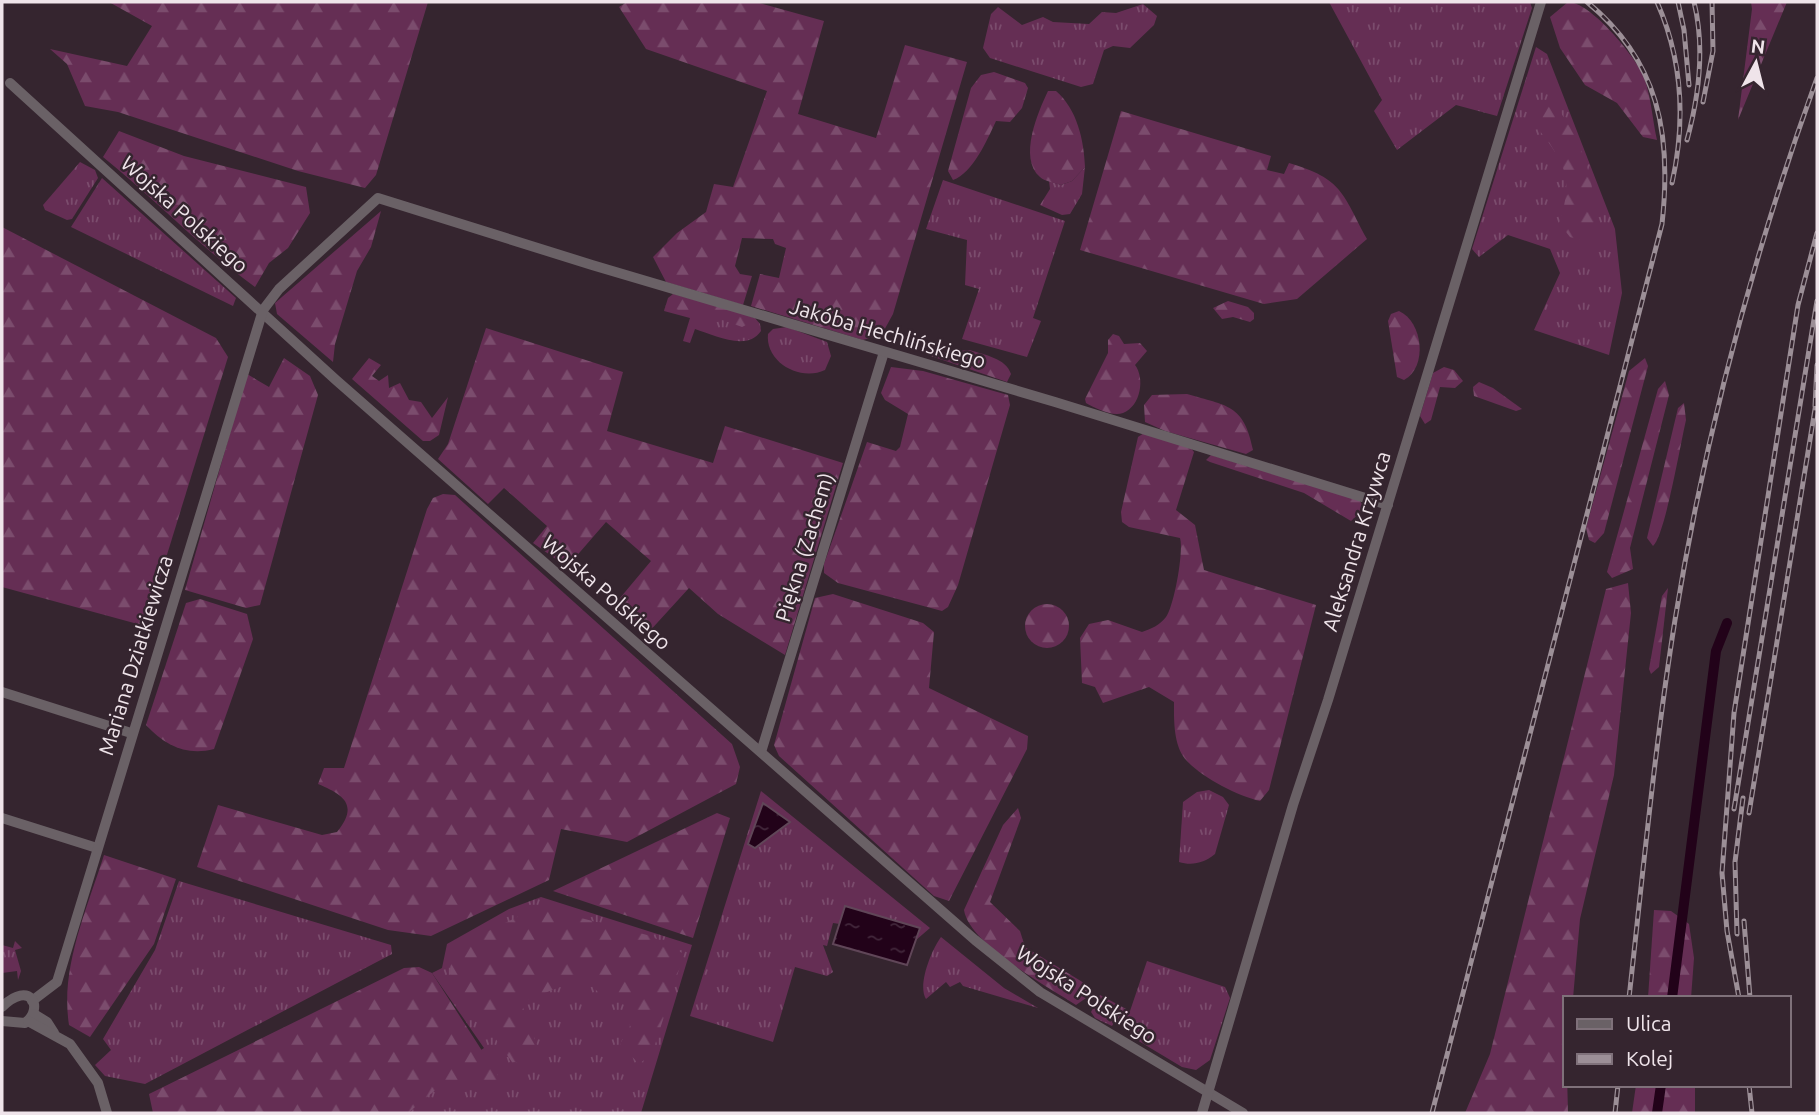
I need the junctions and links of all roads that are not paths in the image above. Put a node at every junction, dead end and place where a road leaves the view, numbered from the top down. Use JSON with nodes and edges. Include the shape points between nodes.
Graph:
{"nodes":[{"id":1,"x":1541,"y":2,"type":"edge"},
{"id":2,"x":10,"y":83,"type":"dead end"},
{"id":3,"x":262,"y":310,"type":"junction"},
{"id":4,"x":884,"y":352,"type":"junction"},
{"id":5,"x":1388,"y":505,"type":"junction"},
{"id":6,"x":2,"y":692,"type":"edge"},
{"id":7,"x":131,"y":733,"type":"junction"},
{"id":8,"x":761,"y":752,"type":"junction"},
{"id":9,"x":2,"y":818,"type":"edge"},
{"id":10,"x":97,"y":848,"type":"junction"},
{"id":11,"x":32,"y":1001,"type":"junction"},
{"id":12,"x":3,"y":1006,"type":"edge"},
{"id":13,"x":31,"y":1018,"type":"junction"},
{"id":14,"x":5,"y":1021,"type":"edge"},
{"id":15,"x":1209,"y":1091,"type":"junction"},
{"id":16,"x":107,"y":1113,"type":"edge"},
{"id":17,"x":1202,"y":1113,"type":"edge"},
{"id":18,"x":1243,"y":1113,"type":"edge"}],
"edges":[{"from":1,"to":5,"type":"street","name":"Aleksandra Krzywca"},
{"from":2,"to":3,"type":"street","name":"Wojska Polskiego"},
{"from":3,"to":4,"type":"street","name":"Jakóba Hechlińskiego","via":[[378,198]]},
{"from":3,"to":7,"type":"street","name":"Mariana Dziatkiewicza"},
{"from":3,"to":8,"type":"street","name":"Wojska Polskiego"},
{"from":4,"to":5,"type":"street","name":"Jakóba Hechlińskiego"},
{"from":4,"to":8,"type":"street","name":"Piękna (Zachem)"},
{"from":5,"to":15,"type":"street","name":"Aleksandra Krzywca"},
{"from":6,"to":7,"type":"street"},
{"from":7,"to":10,"type":"street","name":"Mariana Dziatkiewicza"},
{"from":8,"to":15,"type":"street","name":"Wojska Polskiego","via":[[1040,992]]},
{"from":9,"to":10,"type":"street"},
{"from":10,"to":11,"type":"street","name":"Mariana Dziatkiewicza","via":[[57,982]]},
{"from":11,"to":12,"type":"street","via":[[16,995]]},
{"from":11,"to":13,"type":"street"},
{"from":12,"to":14,"type":"street"},
{"from":13,"to":14,"type":"street","via":[[18,1024]]},
{"from":13,"to":16,"type":"street","via":[[47,1022],[69,1044],[98,1083]]},
{"from":15,"to":17,"type":"street","name":"Aleksandra Krzywca"},
{"from":15,"to":18,"type":"street","name":"Wojska Polskiego"}]}
